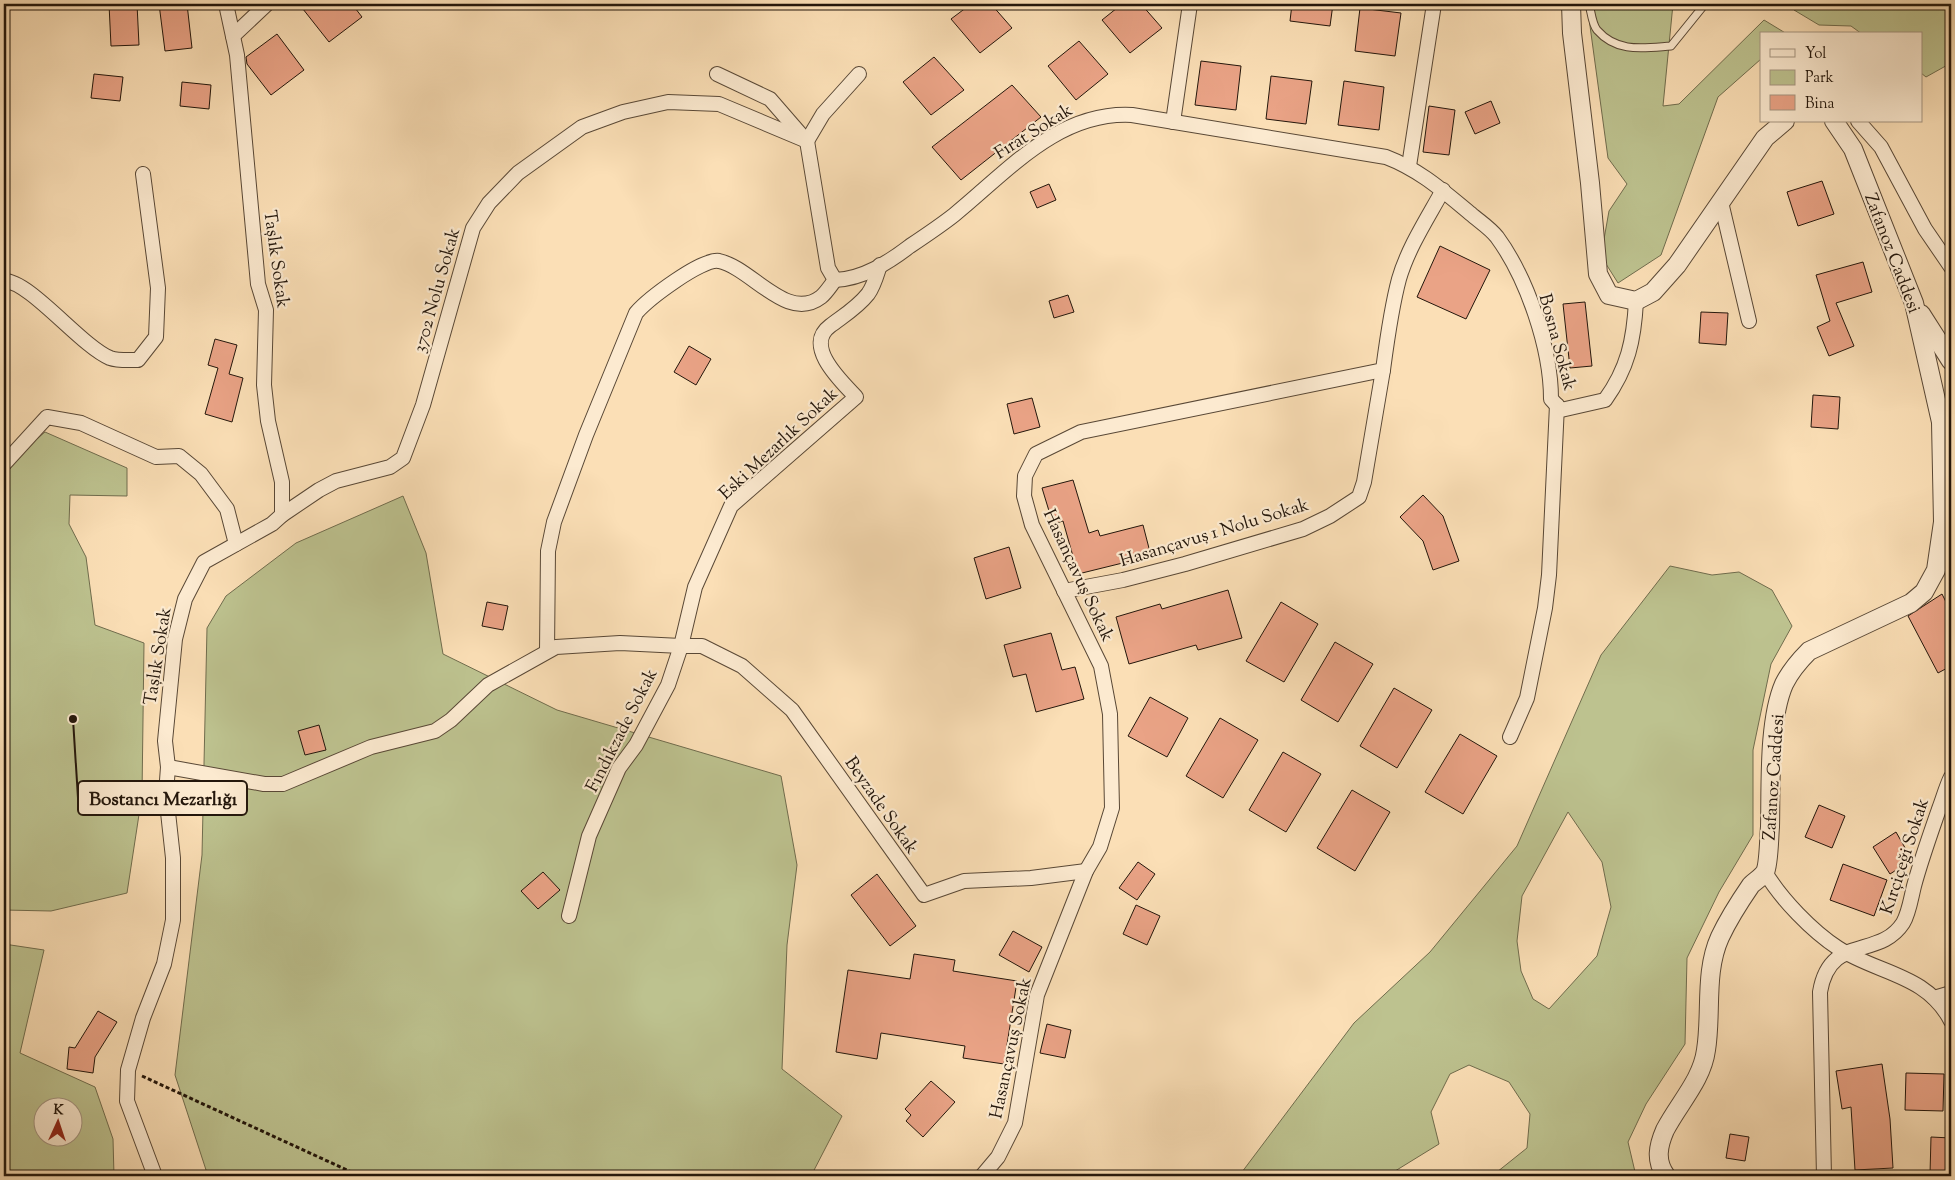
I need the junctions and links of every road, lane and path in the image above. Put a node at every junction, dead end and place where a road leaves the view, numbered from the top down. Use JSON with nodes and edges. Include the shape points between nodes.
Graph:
{"nodes":[{"id":1,"x":226,"y":4,"type":"edge"},
{"id":2,"x":267,"y":4,"type":"edge"},
{"id":3,"x":1190,"y":4,"type":"edge"},
{"id":4,"x":1434,"y":4,"type":"edge"},
{"id":5,"x":1571,"y":4,"type":"edge"},
{"id":6,"x":1589,"y":4,"type":"edge"},
{"id":7,"x":1705,"y":4,"type":"edge"},
{"id":8,"x":233,"y":36,"type":"junction"},
{"id":9,"x":717,"y":74,"type":"dead end"},
{"id":10,"x":859,"y":74,"type":"dead end"},
{"id":11,"x":1173,"y":122,"type":"junction"},
{"id":12,"x":1784,"y":122,"type":"edge"},
{"id":13,"x":1835,"y":122,"type":"edge"},
{"id":14,"x":1859,"y":122,"type":"edge"},
{"id":15,"x":807,"y":141,"type":"junction"},
{"id":16,"x":1409,"y":166,"type":"junction"},
{"id":17,"x":143,"y":174,"type":"dead end"},
{"id":18,"x":1443,"y":190,"type":"junction"},
{"id":19,"x":1721,"y":202,"type":"junction"},
{"id":20,"x":880,"y":265,"type":"junction"},
{"id":21,"x":1951,"y":267,"type":"edge"},
{"id":22,"x":835,"y":280,"type":"junction"},
{"id":23,"x":4,"y":281,"type":"edge"},
{"id":24,"x":1636,"y":300,"type":"junction"},
{"id":25,"x":1914,"y":303,"type":"junction"},
{"id":26,"x":1749,"y":321,"type":"dead end"},
{"id":27,"x":1951,"y":361,"type":"edge"},
{"id":28,"x":1383,"y":370,"type":"junction"},
{"id":29,"x":1557,"y":405,"type":"junction"},
{"id":30,"x":4,"y":464,"type":"edge"},
{"id":31,"x":282,"y":515,"type":"junction"},
{"id":32,"x":236,"y":544,"type":"junction"},
{"id":33,"x":1064,"y":591,"type":"junction"},
{"id":34,"x":681,"y":646,"type":"junction"},
{"id":35,"x":547,"y":651,"type":"junction"},
{"id":36,"x":1510,"y":737,"type":"dead end"},
{"id":37,"x":168,"y":767,"type":"junction"},
{"id":38,"x":1951,"y":777,"type":"edge"},
{"id":39,"x":1086,"y":871,"type":"junction"},
{"id":40,"x":1765,"y":872,"type":"junction"},
{"id":41,"x":569,"y":916,"type":"dead end"},
{"id":42,"x":1846,"y":952,"type":"junction"},
{"id":43,"x":1951,"y":993,"type":"edge"},
{"id":44,"x":1934,"y":998,"type":"junction"},
{"id":45,"x":1951,"y":1021,"type":"edge"},
{"id":46,"x":128,"y":1070,"type":"junction"},
{"id":47,"x":155,"y":1176,"type":"edge"},
{"id":48,"x":360,"y":1176,"type":"edge"},
{"id":49,"x":982,"y":1176,"type":"edge"},
{"id":50,"x":1666,"y":1176,"type":"edge"},
{"id":51,"x":1824,"y":1176,"type":"edge"}],
"edges":[{"from":1,"to":8,"type":"street","name":"Taşlık Sokak"},
{"from":2,"to":8,"type":"street"},
{"from":3,"to":11,"type":"street"},
{"from":4,"to":16,"type":"street"},
{"from":5,"to":24,"type":"street","via":[[1598,274],[1609,295]]},
{"from":6,"to":7,"type":"lane","via":[[1596,29],[1619,47],[1645,48],[1671,46]]},
{"from":8,"to":31,"type":"street","name":"Taşlık Sokak","via":[[258,284],[266,310],[264,385],[268,421],[282,482]]},
{"from":9,"to":15,"type":"street","via":[[770,99]]},
{"from":10,"to":15,"type":"street","via":[[823,114]]},
{"from":11,"to":16,"type":"street","name":"Fırat Sokak","via":[[1386,157]]},
{"from":11,"to":20,"type":"street","name":"Fırat Sokak","via":[[1113,114],[1072,125],[1010,164],[954,214]]},
{"from":12,"to":19,"type":"street","via":[[1765,138]]},
{"from":13,"to":25,"type":"street","name":"Zafanoz Caddesi","via":[[1853,149]]},
{"from":14,"to":21,"type":"street","via":[[1881,147],[1925,229]]},
{"from":15,"to":22,"type":"street","via":[[828,268]]},
{"from":15,"to":31,"type":"street","name":"3702 Nolu Sokak","via":[[719,104],[668,102],[623,112],[582,127],[518,173],[489,203],[473,228],[423,405],[403,458],[390,467],[336,481]]},
{"from":16,"to":18,"type":"street","name":"Fırat Sokak"},
{"from":17,"to":23,"type":"street","via":[[158,288],[156,337],[138,360],[111,358],[33,296],[10,280]]},
{"from":18,"to":28,"type":"street","via":[[1415,240],[1399,278]]},
{"from":18,"to":29,"type":"street","name":"Bosna Sokak","via":[[1495,235],[1515,264],[1551,376],[1551,398]]},
{"from":19,"to":24,"type":"street","via":[[1677,265],[1653,292]]},
{"from":19,"to":26,"type":"street"},
{"from":20,"to":22,"type":"street","name":"Fırat Sokak","via":[[851,280]]},
{"from":20,"to":34,"type":"street","name":"Eski Mezarlık Sokak","via":[[870,292],[859,305],[828,327],[821,341],[821,351],[828,366],[856,397],[731,506],[694,587]]},
{"from":22,"to":35,"type":"street","via":[[822,297],[807,305],[793,304],[740,271],[719,261],[707,262],[646,301],[636,313],[554,522],[548,551]]},
{"from":24,"to":29,"type":"street","name":"Bosna Sokak","via":[[1634,332],[1621,378],[1606,400],[1562,410]]},
{"from":25,"to":27,"type":"street"},
{"from":25,"to":40,"type":"street","name":"Zafanoz Caddesi","via":[[1941,422],[1943,522],[1936,570],[1924,592],[1911,603],[1809,651],[1784,684],[1776,712]]},
{"from":28,"to":33,"type":"street","name":"Hasançavuş 1 Nolu Sokak","via":[[1359,497],[1303,529],[1185,564]]},
{"from":28,"to":33,"type":"street","name":"Hasançavuş Sokak","via":[[1081,432],[1036,454],[1025,476],[1024,496],[1032,525]]},
{"from":29,"to":36,"type":"street","via":[[1545,608],[1527,698]]},
{"from":30,"to":32,"type":"street","via":[[48,417],[81,423],[156,456],[179,456],[201,474],[227,509]]},
{"from":31,"to":32,"type":"street","name":"Taşlık Sokak"},
{"from":32,"to":37,"type":"street","name":"Taşlık Sokak","via":[[204,562],[186,599],[175,639],[169,690],[165,741]]},
{"from":33,"to":39,"type":"street","name":"Hasançavuş Sokak","via":[[1101,666],[1110,714],[1112,808],[1100,847]]},
{"from":34,"to":35,"type":"street","via":[[620,643],[556,647]]},
{"from":34,"to":39,"type":"street","name":"Beyzade Sokak","via":[[702,646],[742,666],[792,710],[924,895],[964,881],[1032,878]]},
{"from":34,"to":41,"type":"street","name":"Fındıkzade Sokak","via":[[668,685],[636,745],[619,768],[589,836]]},
{"from":35,"to":37,"type":"street","via":[[488,685],[435,731],[371,747],[283,784],[264,784]]},
{"from":37,"to":46,"type":"street","name":"Taşlık Sokak","via":[[166,794],[173,858],[173,920],[164,964],[143,1018]]},
{"from":38,"to":42,"type":"street","name":"Kırçiçeği Sokak","via":[[1925,848],[1904,922],[1894,934],[1881,941]]},
{"from":39,"to":49,"type":"street","name":"Hasançavuş Sokak","via":[[1037,995],[1015,1122],[998,1157]]},
{"from":40,"to":42,"type":"street","via":[[1792,907]]},
{"from":40,"to":50,"type":"street","via":[[1752,884],[1719,938],[1710,981],[1706,1051],[1698,1078],[1675,1110],[1660,1141],[1658,1154]]},
{"from":42,"to":44,"type":"street","via":[[1919,985]]},
{"from":42,"to":51,"type":"street","name":"Kırçiçeği Sokak","via":[[1829,966],[1820,992]]},
{"from":43,"to":44,"type":"street"},
{"from":44,"to":45,"type":"street"},
{"from":46,"to":47,"type":"street","name":"Taşlık Sokak","via":[[127,1101]]},
{"from":46,"to":48,"type":"path"}]}
